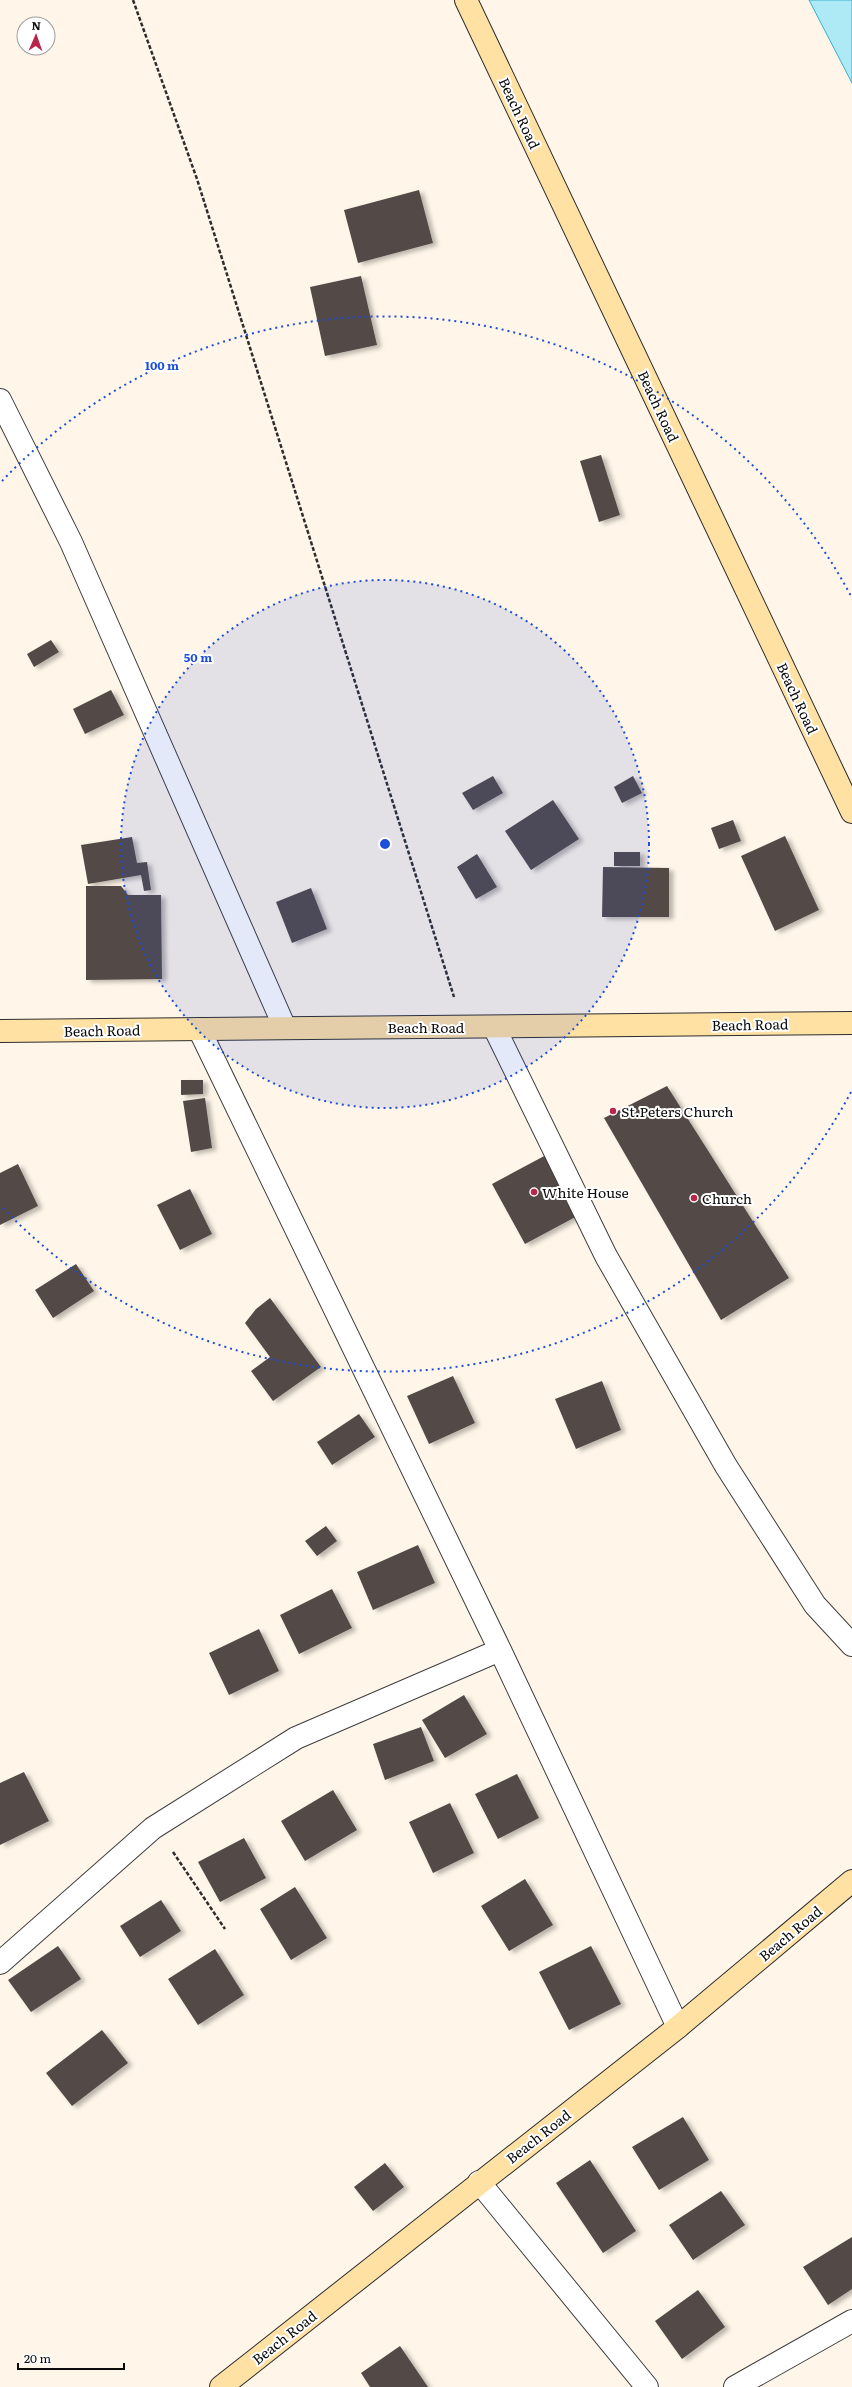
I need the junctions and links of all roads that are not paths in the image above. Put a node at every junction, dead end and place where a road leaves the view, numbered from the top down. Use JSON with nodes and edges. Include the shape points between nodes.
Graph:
{"nodes":[{"id":1,"x":466,"y":0,"type":"edge"},
{"id":2,"x":0,"y":400,"type":"edge"},
{"id":3,"x":852,"y":812,"type":"edge"},
{"id":4,"x":852,"y":1023,"type":"edge"},
{"id":5,"x":494,"y":1027,"type":"junction"},
{"id":6,"x":284,"y":1028,"type":"junction"},
{"id":7,"x":199,"y":1029,"type":"junction"},
{"id":8,"x":0,"y":1031,"type":"edge"},
{"id":9,"x":852,"y":1645,"type":"edge"},
{"id":10,"x":500,"y":1650,"type":"junction"},
{"id":11,"x":852,"y":1881,"type":"edge"},
{"id":12,"x":0,"y":1963,"type":"edge"},
{"id":13,"x":678,"y":2027,"type":"junction"},
{"id":14,"x":479,"y":2182,"type":"junction"},
{"id":15,"x":852,"y":2321,"type":"edge"},
{"id":16,"x":221,"y":2387,"type":"edge"},
{"id":17,"x":647,"y":2387,"type":"edge"},
{"id":18,"x":735,"y":2387,"type":"edge"}],
"edges":[{"from":1,"to":3,"type":"street","name":"Beach Road"},
{"from":2,"to":6,"type":"street","via":[[71,542]]},
{"from":4,"to":5,"type":"street","name":"Beach Road"},
{"from":5,"to":6,"type":"street","name":"Beach Road"},
{"from":5,"to":9,"type":"street","via":[[606,1256],[726,1466],[815,1605]]},
{"from":6,"to":7,"type":"street","name":"Beach Road"},
{"from":7,"to":8,"type":"street","name":"Beach Road"},
{"from":7,"to":10,"type":"street"},
{"from":10,"to":12,"type":"street","via":[[296,1738],[153,1828]]},
{"from":10,"to":13,"type":"street"},
{"from":11,"to":13,"type":"street","name":"Beach Road"},
{"from":13,"to":14,"type":"street","name":"Beach Road"},
{"from":14,"to":16,"type":"street","name":"Beach Road"},
{"from":14,"to":17,"type":"street"},
{"from":15,"to":18,"type":"street"}]}
